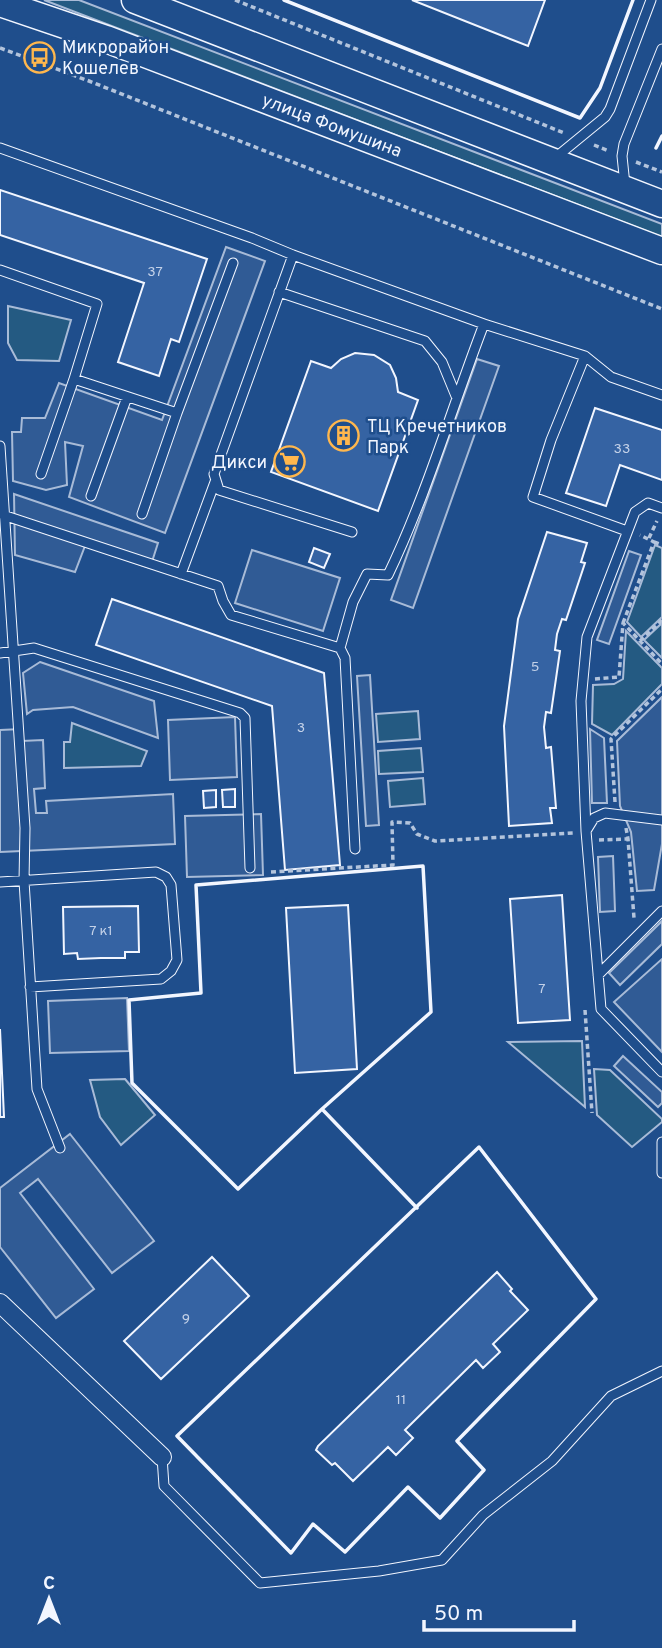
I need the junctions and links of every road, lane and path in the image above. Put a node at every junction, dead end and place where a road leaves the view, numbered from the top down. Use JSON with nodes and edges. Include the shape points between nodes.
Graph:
{"nodes":[{"id":1,"x":135,"y":0,"type":"edge"},
{"id":2,"x":234,"y":0,"type":"edge"},
{"id":3,"x":651,"y":0,"type":"edge"},
{"id":4,"x":0,"y":2,"type":"edge"},
{"id":5,"x":0,"y":48,"type":"edge"},
{"id":6,"x":662,"y":49,"type":"edge"},
{"id":7,"x":579,"y":139,"type":"junction"},
{"id":8,"x":0,"y":148,"type":"edge"},
{"id":9,"x":622,"y":156,"type":"junction"},
{"id":10,"x":551,"y":162,"type":"junction"},
{"id":11,"x":662,"y":172,"type":"edge"},
{"id":12,"x":625,"y":190,"type":"junction"},
{"id":13,"x":662,"y":204,"type":"edge"},
{"id":14,"x":662,"y":251,"type":"edge"},
{"id":15,"x":293,"y":255,"type":"junction"},
{"id":16,"x":233,"y":263,"type":"dead end"},
{"id":17,"x":0,"y":270,"type":"edge"},
{"id":18,"x":279,"y":292,"type":"junction"},
{"id":19,"x":662,"y":309,"type":"edge"},
{"id":20,"x":484,"y":324,"type":"junction"},
{"id":21,"x":585,"y":356,"type":"junction"},
{"id":22,"x":74,"y":379,"type":"junction"},
{"id":23,"x":456,"y":396,"type":"junction"},
{"id":24,"x":662,"y":396,"type":"edge"},
{"id":25,"x":127,"y":397,"type":"junction"},
{"id":26,"x":177,"y":413,"type":"junction"},
{"id":27,"x":0,"y":446,"type":"edge"},
{"id":28,"x":41,"y":474,"type":"dead end"},
{"id":29,"x":215,"y":482,"type":"junction"},
{"id":30,"x":91,"y":496,"type":"dead end"},
{"id":31,"x":662,"y":508,"type":"edge"},
{"id":32,"x":142,"y":514,"type":"dead end"},
{"id":33,"x":4,"y":515,"type":"junction"},
{"id":34,"x":658,"y":519,"type":"dead end"},
{"id":35,"x":627,"y":531,"type":"junction"},
{"id":36,"x":352,"y":532,"type":"dead end"},
{"id":37,"x":652,"y":540,"type":"junction"},
{"id":38,"x":662,"y":545,"type":"edge"},
{"id":39,"x":181,"y":574,"type":"junction"},
{"id":40,"x":662,"y":620,"type":"edge"},
{"id":41,"x":623,"y":624,"type":"junction"},
{"id":42,"x":640,"y":641,"type":"junction"},
{"id":43,"x":340,"y":648,"type":"junction"},
{"id":44,"x":0,"y":653,"type":"edge"},
{"id":45,"x":14,"y":653,"type":"junction"},
{"id":46,"x":662,"y":664,"type":"edge"},
{"id":47,"x":583,"y":679,"type":"junction"},
{"id":48,"x":662,"y":820,"type":"edge"},
{"id":49,"x":587,"y":836,"type":"junction"},
{"id":50,"x":628,"y":839,"type":"dead end"},
{"id":51,"x":355,"y":849,"type":"dead end"},
{"id":52,"x":250,"y":868,"type":"dead end"},
{"id":53,"x":271,"y":872,"type":"dead end"},
{"id":54,"x":24,"y":881,"type":"junction"},
{"id":55,"x":0,"y":882,"type":"edge"},
{"id":56,"x":662,"y":911,"type":"edge"},
{"id":57,"x":598,"y":975,"type":"junction"},
{"id":58,"x":30,"y":987,"type":"junction"},
{"id":59,"x":662,"y":1072,"type":"edge"},
{"id":60,"x":662,"y":1142,"type":"edge"},
{"id":61,"x":60,"y":1148,"type":"dead end"},
{"id":62,"x":662,"y":1173,"type":"edge"},
{"id":63,"x":0,"y":1303,"type":"edge"},
{"id":64,"x":662,"y":1371,"type":"edge"},
{"id":65,"x":162,"y":1457,"type":"joint"}],
"edges":[{"from":1,"to":10,"type":"main road"},
{"from":2,"to":7,"type":"path"},
{"from":3,"to":7,"type":"lane","via":[[610,109]]},
{"from":4,"to":14,"type":"main road","name":"улица Фомушина"},
{"from":5,"to":19,"type":"path"},
{"from":6,"to":9,"type":"lane"},
{"from":7,"to":9,"type":"path"},
{"from":7,"to":10,"type":"lane"},
{"from":8,"to":15,"type":"lane"},
{"from":9,"to":11,"type":"path"},
{"from":9,"to":12,"type":"lane"},
{"from":10,"to":12,"type":"main road"},
{"from":12,"to":13,"type":"main road"},
{"from":15,"to":18,"type":"lane"},
{"from":15,"to":20,"type":"lane"},
{"from":16,"to":26,"type":"lane"},
{"from":17,"to":22,"type":"lane","via":[[97,304]]},
{"from":18,"to":23,"type":"lane","via":[[425,341],[442,362]]},
{"from":18,"to":29,"type":"lane","via":[[214,474]]},
{"from":20,"to":21,"type":"lane"},
{"from":20,"to":23,"type":"lane"},
{"from":21,"to":24,"type":"lane","via":[[611,377]]},
{"from":21,"to":35,"type":"lane","via":[[533,497]]},
{"from":22,"to":25,"type":"lane"},
{"from":22,"to":28,"type":"lane"},
{"from":23,"to":43,"type":"lane","via":[[409,532],[388,575],[367,574]]},
{"from":25,"to":26,"type":"lane"},
{"from":25,"to":30,"type":"lane"},
{"from":26,"to":32,"type":"lane"},
{"from":27,"to":33,"type":"lane"},
{"from":29,"to":36,"type":"lane","via":[[219,490]]},
{"from":29,"to":39,"type":"lane"},
{"from":31,"to":35,"type":"lane","via":[[648,503],[635,512]]},
{"from":33,"to":39,"type":"lane"},
{"from":33,"to":45,"type":"lane"},
{"from":34,"to":37,"type":"path"},
{"from":35,"to":37,"type":"path"},
{"from":35,"to":47,"type":"lane","via":[[587,637]]},
{"from":37,"to":38,"type":"path"},
{"from":37,"to":41,"type":"path"},
{"from":39,"to":43,"type":"lane","via":[[218,586],[231,615]]},
{"from":40,"to":42,"type":"path"},
{"from":41,"to":42,"type":"path"},
{"from":41,"to":47,"type":"path","via":[[619,677]]},
{"from":42,"to":46,"type":"path"},
{"from":43,"to":51,"type":"lane","via":[[345,658]]},
{"from":44,"to":45,"type":"lane"},
{"from":45,"to":52,"type":"lane","via":[[34,648],[240,713],[245,718]]},
{"from":45,"to":54,"type":"lane"},
{"from":47,"to":49,"type":"lane"},
{"from":48,"to":49,"type":"lane","via":[[605,813],[594,818]]},
{"from":49,"to":50,"type":"path"},
{"from":49,"to":53,"type":"path","via":[[435,841],[417,834],[410,823],[392,821],[393,865]]},
{"from":49,"to":57,"type":"lane"},
{"from":54,"to":55,"type":"lane"},
{"from":54,"to":58,"type":"lane"},
{"from":54,"to":58,"type":"lane","via":[[156,872],[166,877],[171,885],[177,960],[161,979]]},
{"from":56,"to":57,"type":"lane"},
{"from":57,"to":59,"type":"lane","via":[[601,1009]]},
{"from":58,"to":61,"type":"lane","via":[[37,1089]]},
{"from":60,"to":62,"type":"lane"},
{"from":63,"to":65,"type":"street"},
{"from":64,"to":65,"type":"lane","via":[[611,1396],[552,1461],[483,1515],[442,1560],[379,1571],[260,1583],[164,1486]]}]}
